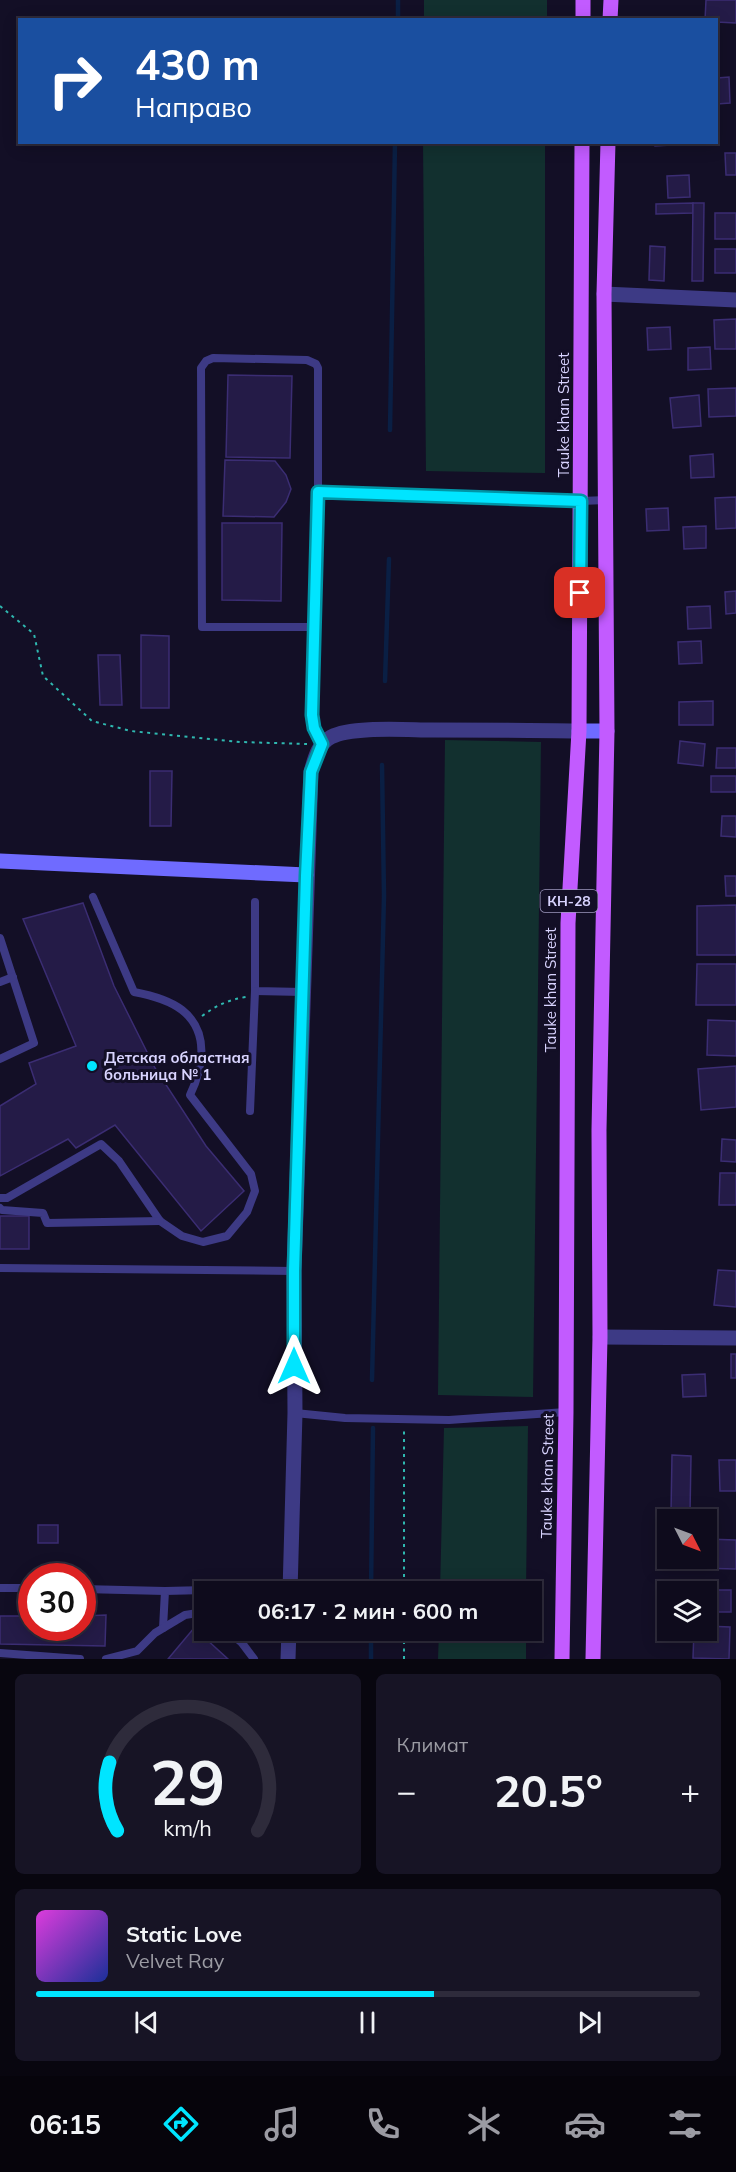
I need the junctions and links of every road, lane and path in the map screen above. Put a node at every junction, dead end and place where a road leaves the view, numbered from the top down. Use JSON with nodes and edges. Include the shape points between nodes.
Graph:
{"nodes":[{"id":1,"x":583,"y":0,"type":"edge"},
{"id":2,"x":611,"y":0,"type":"edge"},
{"id":3,"x":583,"y":18,"type":"edge"},
{"id":4,"x":610,"y":18,"type":"edge"},
{"id":5,"x":582,"y":144,"type":"edge"},
{"id":6,"x":608,"y":144,"type":"edge"},
{"id":7,"x":604,"y":294,"type":"junction"},
{"id":8,"x":736,"y":300,"type":"edge"},
{"id":9,"x":318,"y":492,"type":"junction"},
{"id":10,"x":606,"y":500,"type":"junction"},
{"id":11,"x":581,"y":501,"type":"junction"},
{"id":12,"x":0,"y":606,"type":"edge"},
{"id":13,"x":315,"y":627,"type":"junction"},
{"id":14,"x":579,"y":731,"type":"junction"},
{"id":15,"x":608,"y":731,"type":"junction"},
{"id":16,"x":322,"y":744,"type":"junction"},
{"id":17,"x":0,"y":861,"type":"edge"},
{"id":18,"x":306,"y":876,"type":"junction"},
{"id":19,"x":93,"y":897,"type":"dead end"},
{"id":20,"x":255,"y":902,"type":"dead end"},
{"id":21,"x":0,"y":938,"type":"edge"},
{"id":22,"x":13,"y":977,"type":"junction"},
{"id":23,"x":0,"y":982,"type":"edge"},
{"id":24,"x":303,"y":992,"type":"junction"},
{"id":25,"x":255,"y":994,"type":"junction"},
{"id":26,"x":193,"y":1023,"type":"junction"},
{"id":27,"x":0,"y":1059,"type":"edge"},
{"id":28,"x":250,"y":1112,"type":"dead end"},
{"id":29,"x":0,"y":1198,"type":"edge"},
{"id":30,"x":1,"y":1209,"type":"edge"},
{"id":31,"x":160,"y":1221,"type":"junction"},
{"id":32,"x":0,"y":1269,"type":"edge"},
{"id":33,"x":294,"y":1271,"type":"junction"},
{"id":34,"x":600,"y":1337,"type":"junction"},
{"id":35,"x":736,"y":1338,"type":"edge"},
{"id":36,"x":566,"y":1412,"type":"junction"},
{"id":37,"x":295,"y":1413,"type":"junction"},
{"id":38,"x":404,"y":1419,"type":"junction"},
{"id":39,"x":290,"y":1581,"type":"edge"},
{"id":40,"x":404,"y":1581,"type":"edge"},
{"id":41,"x":0,"y":1588,"type":"edge"},
{"id":42,"x":18,"y":1588,"type":"edge"},
{"id":43,"x":96,"y":1589,"type":"edge"},
{"id":44,"x":165,"y":1591,"type":"junction"},
{"id":45,"x":194,"y":1591,"type":"edge"},
{"id":46,"x":194,"y":1614,"type":"edge"},
{"id":47,"x":163,"y":1628,"type":"junction"},
{"id":48,"x":240,"y":1641,"type":"edge"},
{"id":49,"x":289,"y":1641,"type":"edge"},
{"id":50,"x":404,"y":1641,"type":"edge"},
{"id":51,"x":0,"y":1653,"type":"edge"},
{"id":52,"x":81,"y":1659,"type":"edge"},
{"id":53,"x":106,"y":1659,"type":"edge"},
{"id":54,"x":254,"y":1659,"type":"edge"},
{"id":55,"x":288,"y":1659,"type":"edge"},
{"id":56,"x":404,"y":1659,"type":"edge"},
{"id":57,"x":562,"y":1659,"type":"edge"},
{"id":58,"x":593,"y":1659,"type":"edge"}],
"edges":[{"from":1,"to":3,"type":"main road"},
{"from":2,"to":4,"type":"main road"},
{"from":5,"to":11,"type":"main road","name":"Tauke khan Street","number":"КН-28"},
{"from":6,"to":7,"type":"main road","number":"КН-28"},
{"from":7,"to":8,"type":"street"},
{"from":7,"to":10,"type":"main road","number":"КН-28"},
{"from":9,"to":11,"type":"lane"},
{"from":9,"to":13,"type":"lane"},
{"from":9,"to":13,"type":"lane","via":[[316,364],[307,360],[206,361],[201,368],[202,627]]},
{"from":10,"to":11,"type":"lane"},
{"from":10,"to":15,"type":"main road","number":"КН-28"},
{"from":11,"to":14,"type":"main road","name":"Tauke khan Street","number":"КН-28"},
{"from":12,"to":16,"type":"path","via":[[34,634],[43,676],[92,721],[131,731],[240,742]]},
{"from":13,"to":16,"type":"lane","via":[[312,715]]},
{"from":14,"to":15,"type":"street"},
{"from":14,"to":16,"type":"street","via":[[347,731]]},
{"from":14,"to":36,"type":"main road","name":"Tauke khan Street","number":"КН-28","via":[[568,923]]},
{"from":15,"to":34,"type":"main road","number":"КН-28","via":[[599,1130]]},
{"from":16,"to":18,"type":"street","via":[[311,772]]},
{"from":17,"to":18,"type":"street"},
{"from":18,"to":24,"type":"street"},
{"from":19,"to":26,"type":"lane","via":[[134,992],[156,997],[182,1010]]},
{"from":20,"to":25,"type":"lane"},
{"from":21,"to":22,"type":"lane"},
{"from":22,"to":23,"type":"lane"},
{"from":22,"to":27,"type":"lane","via":[[34,1043]]},
{"from":24,"to":25,"type":"lane"},
{"from":24,"to":33,"type":"street"},
{"from":25,"to":26,"type":"path","via":[[218,1004]]},
{"from":25,"to":28,"type":"lane"},
{"from":26,"to":31,"type":"lane","via":[[202,1047],[199,1076],[190,1095],[251,1173],[255,1191],[247,1212],[227,1236],[203,1242],[182,1236]]},
{"from":29,"to":31,"type":"lane","via":[[7,1198],[101,1144],[119,1161]]},
{"from":30,"to":31,"type":"lane","via":[[43,1213],[47,1223]]},
{"from":32,"to":33,"type":"lane"},
{"from":33,"to":37,"type":"street"},
{"from":34,"to":35,"type":"street"},
{"from":34,"to":58,"type":"main road","number":"КН-28"},
{"from":36,"to":38,"type":"lane"},
{"from":36,"to":57,"type":"main road","name":"Tauke khan Street","number":"КН-28"},
{"from":37,"to":38,"type":"lane"},
{"from":37,"to":39,"type":"street"},
{"from":38,"to":40,"type":"path"},
{"from":41,"to":42,"type":"lane"},
{"from":43,"to":44,"type":"lane"},
{"from":44,"to":45,"type":"lane"},
{"from":44,"to":47,"type":"lane"},
{"from":46,"to":47,"type":"lane"},
{"from":47,"to":53,"type":"lane","via":[[137,1651]]},
{"from":48,"to":54,"type":"lane"},
{"from":49,"to":55,"type":"street"},
{"from":50,"to":56,"type":"path"},
{"from":51,"to":52,"type":"lane"}]}
